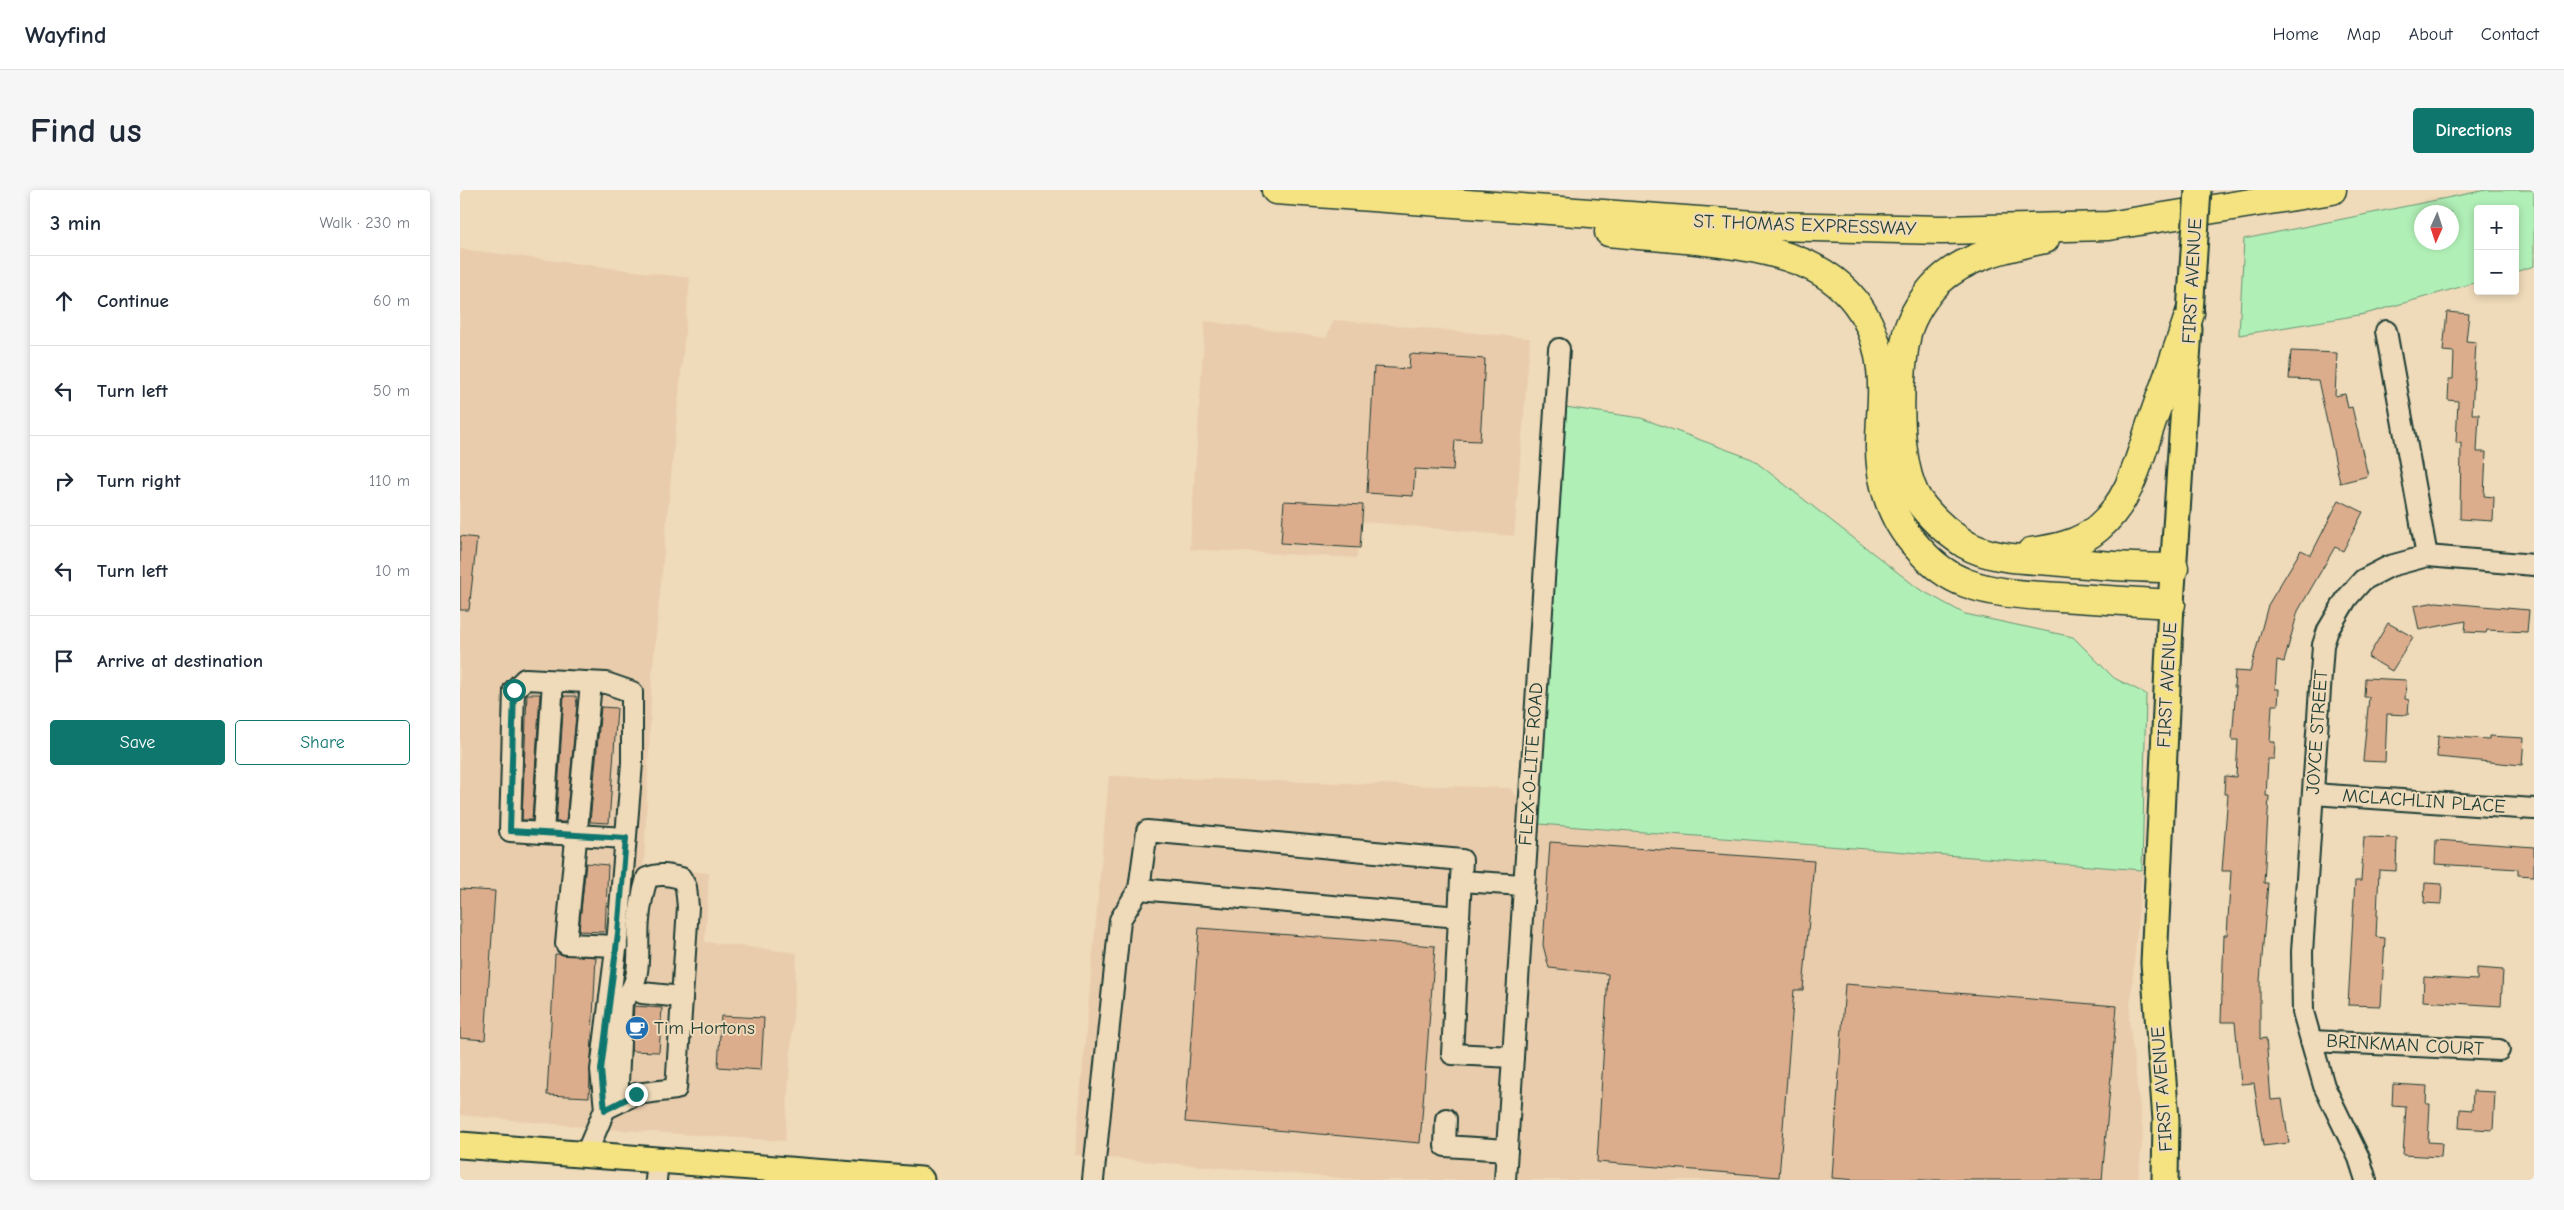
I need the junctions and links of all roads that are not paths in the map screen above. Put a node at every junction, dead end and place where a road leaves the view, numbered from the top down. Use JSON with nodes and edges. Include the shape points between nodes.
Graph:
{"nodes":[{"id":1,"x":1276,"y":190,"type":"edge"},
{"id":2,"x":2198,"y":190,"type":"edge"},
{"id":3,"x":2332,"y":190,"type":"edge"},
{"id":4,"x":1428,"y":202,"type":"junction"},
{"id":5,"x":2108,"y":226,"type":"junction"},
{"id":6,"x":2190,"y":313,"type":"junction"},
{"id":7,"x":2386,"y":331,"type":"dead end"},
{"id":8,"x":1559,"y":349,"type":"dead end"},
{"id":9,"x":1982,"y":550,"type":"junction"},
{"id":10,"x":2426,"y":556,"type":"junction"},
{"id":11,"x":2534,"y":565,"type":"edge"},
{"id":12,"x":2174,"y":568,"type":"junction"},
{"id":13,"x":2171,"y":604,"type":"junction"},
{"id":14,"x":553,"y":681,"type":"junction"},
{"id":15,"x":591,"y":683,"type":"junction"},
{"id":16,"x":2313,"y":794,"type":"junction"},
{"id":17,"x":2534,"y":808,"type":"edge"},
{"id":18,"x":543,"y":833,"type":"junction"},
{"id":19,"x":577,"y":834,"type":"junction"},
{"id":20,"x":626,"y":838,"type":"junction"},
{"id":21,"x":1461,"y":881,"type":"junction"},
{"id":22,"x":1523,"y":885,"type":"junction"},
{"id":23,"x":1140,"y":889,"type":"junction"},
{"id":24,"x":1459,"y":917,"type":"junction"},
{"id":25,"x":617,"y":946,"type":"junction"},
{"id":26,"x":642,"y":993,"type":"dead end"},
{"id":27,"x":682,"y":997,"type":"junction"},
{"id":28,"x":2311,"y":1041,"type":"junction"},
{"id":29,"x":2499,"y":1050,"type":"dead end"},
{"id":30,"x":1513,"y":1057,"type":"junction"},
{"id":31,"x":611,"y":1106,"type":"junction"},
{"id":32,"x":1446,"y":1119,"type":"dead end"},
{"id":33,"x":460,"y":1145,"type":"edge"},
{"id":34,"x":1507,"y":1150,"type":"junction"},
{"id":35,"x":586,"y":1154,"type":"junction"},
{"id":36,"x":657,"y":1169,"type":"edge"},
{"id":37,"x":921,"y":1180,"type":"edge"},
{"id":38,"x":1094,"y":1180,"type":"edge"},
{"id":39,"x":1505,"y":1180,"type":"edge"},
{"id":40,"x":2165,"y":1180,"type":"edge"},
{"id":41,"x":2366,"y":1180,"type":"edge"}],
"edges":[{"from":1,"to":4,"type":"highway","name":"ST. THOMAS EXPRESSWAY"},
{"from":2,"to":6,"type":"main road","name":"FIRST AVENUE","bridge":true},
{"from":3,"to":5,"type":"highway","name":"ST. THOMAS EXPRESSWAY"},
{"from":4,"to":5,"type":"highway","name":"ST. THOMAS EXPRESSWAY","via":[[1778,226],[1942,230]]},
{"from":4,"to":13,"type":"highway","via":[[1511,222],[1755,249],[1816,269],[1856,301],[1867,316],[1876,339],[1882,376],[1880,447],[1883,481],[1895,514],[1907,536],[1922,553],[1960,580],[1992,590]]},
{"from":5,"to":9,"type":"highway","via":[[2020,244],[1960,266],[1938,282],[1919,305],[1908,332],[1902,365],[1901,419],[1902,452],[1909,480],[1918,500],[1940,525],[1967,545]]},
{"from":6,"to":9,"type":"highway","via":[[2137,470],[2117,508],[2098,528],[2055,549],[2012,553]]},
{"from":6,"to":12,"type":"main road","name":"FIRST AVENUE"},
{"from":7,"to":10,"type":"street"},
{"from":8,"to":22,"type":"street","name":"FLEX-O-LITE ROAD"},
{"from":9,"to":12,"type":"highway","via":[[2024,560]]},
{"from":10,"to":11,"type":"street"},
{"from":10,"to":16,"type":"street","name":"JOYCE STREET","via":[[2390,566],[2363,580],[2347,598],[2328,630],[2319,684]]},
{"from":12,"to":13,"type":"main road","name":"FIRST AVENUE"},
{"from":13,"to":40,"type":"main road","name":"FIRST AVENUE","via":[[2154,964],[2166,1113]]},
{"from":14,"to":15,"type":"street"},
{"from":14,"to":18,"type":"street"},
{"from":14,"to":18,"type":"street","via":[[525,679],[514,690],[510,831]]},
{"from":15,"to":19,"type":"street"},
{"from":15,"to":20,"type":"street","via":[[606,683],[632,692],[632,763]]},
{"from":16,"to":17,"type":"street","name":"MCLACHLIN PLACE"},
{"from":16,"to":28,"type":"street","name":"JOYCE STREET","via":[[2301,982],[2303,1012]]},
{"from":18,"to":19,"type":"street"},
{"from":19,"to":20,"type":"street"},
{"from":19,"to":25,"type":"street","via":[[566,944]]},
{"from":20,"to":25,"type":"street"},
{"from":21,"to":22,"type":"street"},
{"from":21,"to":23,"type":"street","via":[[1462,860],[1147,831]]},
{"from":21,"to":24,"type":"street"},
{"from":22,"to":30,"type":"street","name":"FLEX-O-LITE ROAD"},
{"from":23,"to":24,"type":"street"},
{"from":23,"to":38,"type":"street","via":[[1120,920]]},
{"from":24,"to":30,"type":"street","via":[[1452,1054]]},
{"from":25,"to":31,"type":"street","via":[[601,1070]]},
{"from":26,"to":27,"type":"street"},
{"from":27,"to":31,"type":"street","via":[[676,1089],[636,1094]]},
{"from":27,"to":31,"type":"street","via":[[688,907],[686,886],[680,878],[657,874],[647,878],[638,920],[637,973],[622,1001]]},
{"from":28,"to":29,"type":"street","name":"BRINKMAN COURT"},
{"from":28,"to":41,"type":"street","name":"JOYCE STREET","via":[[2324,1086],[2359,1158]]},
{"from":30,"to":34,"type":"street","name":"FLEX-O-LITE ROAD"},
{"from":31,"to":35,"type":"street"},
{"from":32,"to":34,"type":"street","via":[[1445,1146]]},
{"from":33,"to":35,"type":"main road"},
{"from":34,"to":39,"type":"street","name":"FLEX-O-LITE ROAD"},
{"from":35,"to":36,"type":"main road"},
{"from":36,"to":37,"type":"main road"}]}
